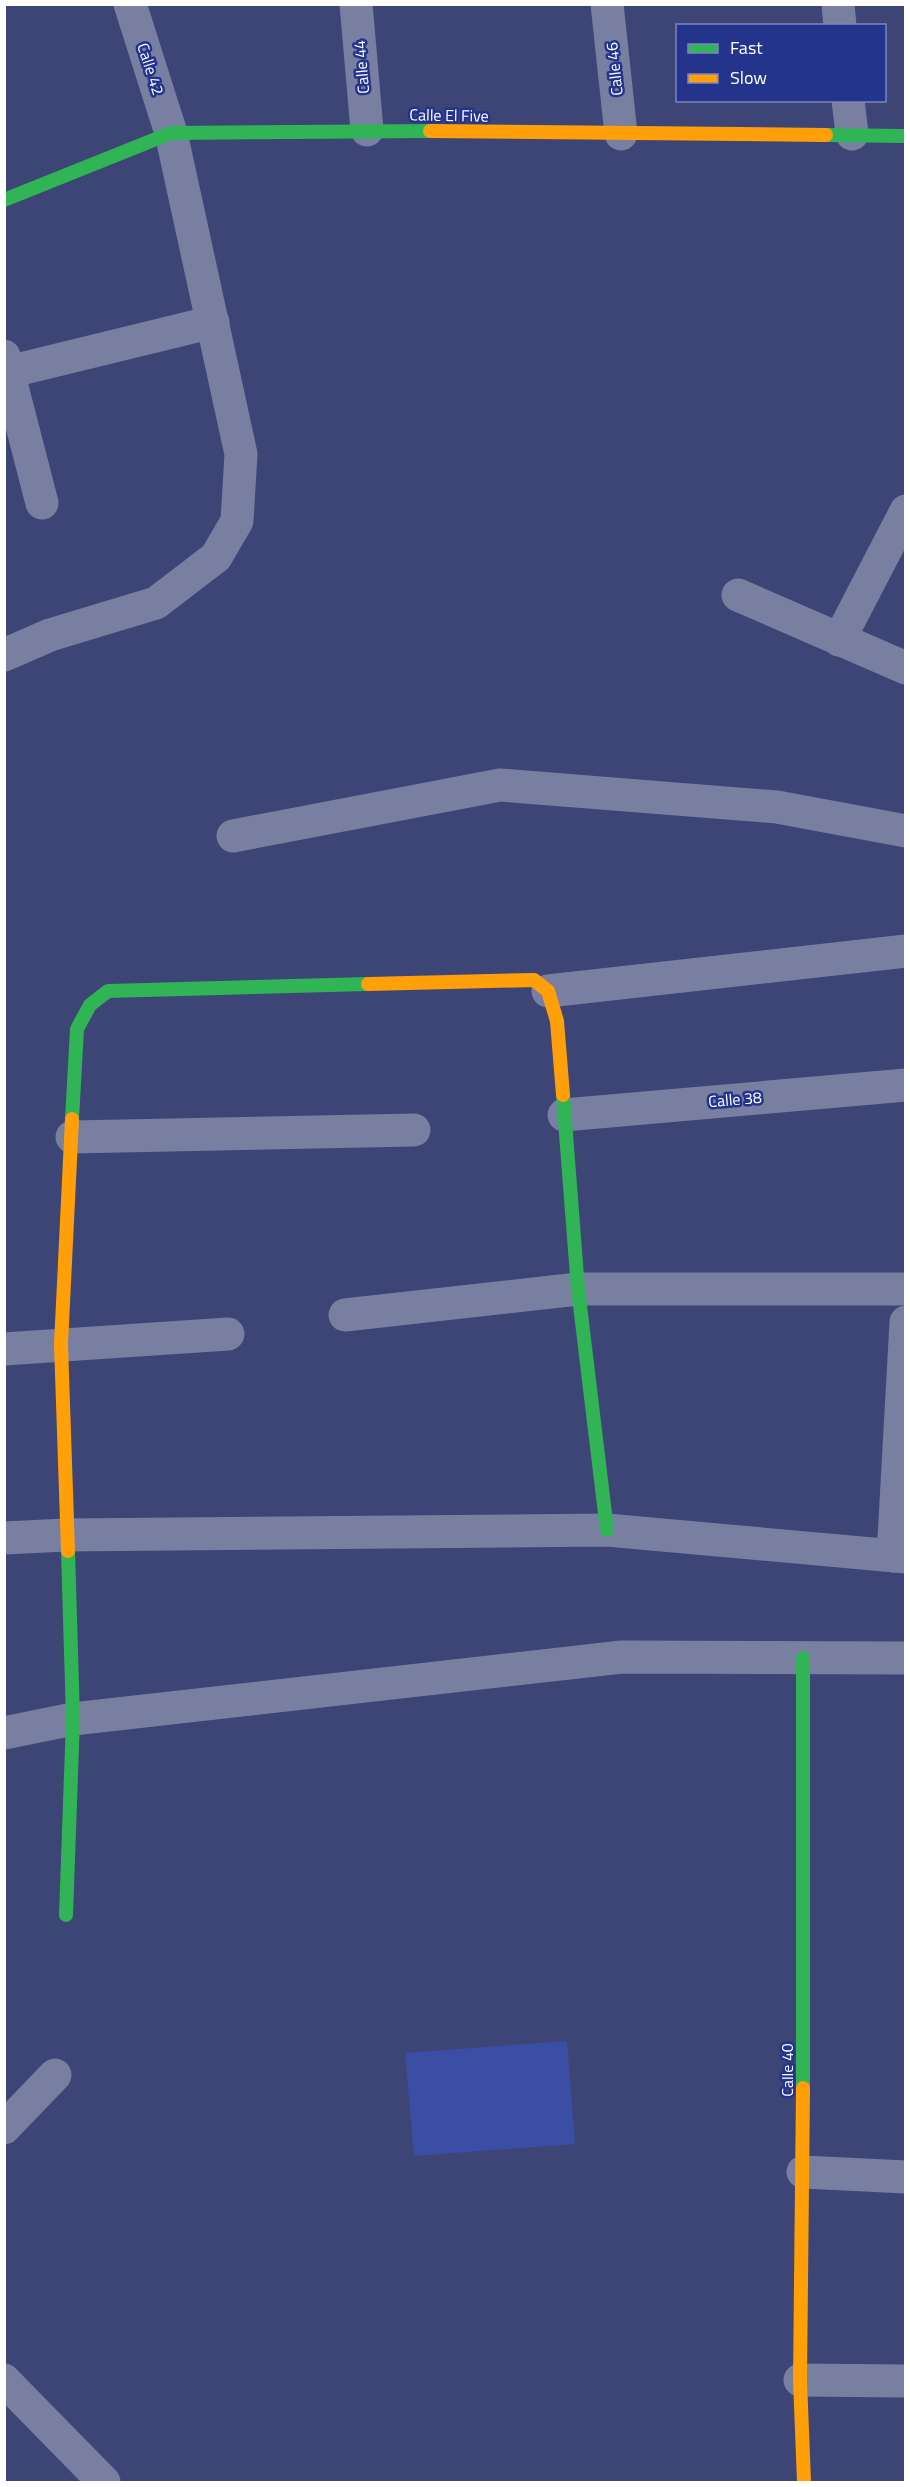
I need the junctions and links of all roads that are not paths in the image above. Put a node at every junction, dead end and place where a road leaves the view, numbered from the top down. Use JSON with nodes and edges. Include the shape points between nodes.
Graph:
{"nodes":[{"id":1,"x":130,"y":4,"type":"edge"},
{"id":2,"x":356,"y":4,"type":"edge"},
{"id":3,"x":607,"y":4,"type":"edge"},
{"id":4,"x":838,"y":4,"type":"edge"},
{"id":5,"x":840,"y":24,"type":"edge"},
{"id":6,"x":848,"y":102,"type":"edge"},
{"id":7,"x":367,"y":130,"type":"junction"},
{"id":8,"x":171,"y":133,"type":"junction"},
{"id":9,"x":621,"y":134,"type":"junction"},
{"id":10,"x":852,"y":134,"type":"junction"},
{"id":11,"x":906,"y":136,"type":"edge"},
{"id":12,"x":4,"y":200,"type":"edge"},
{"id":13,"x":213,"y":322,"type":"junction"},
{"id":14,"x":6,"y":367,"type":"edge"},
{"id":15,"x":42,"y":503,"type":"dead end"},
{"id":16,"x":906,"y":511,"type":"edge"},
{"id":17,"x":738,"y":595,"type":"dead end"},
{"id":18,"x":839,"y":640,"type":"junction"},
{"id":19,"x":4,"y":655,"type":"edge"},
{"id":20,"x":906,"y":668,"type":"edge"},
{"id":21,"x":906,"y":831,"type":"edge"},
{"id":22,"x":233,"y":836,"type":"dead end"},
{"id":23,"x":906,"y":951,"type":"edge"},
{"id":24,"x":548,"y":991,"type":"junction"},
{"id":25,"x":906,"y":1085,"type":"edge"},
{"id":26,"x":564,"y":1115,"type":"junction"},
{"id":27,"x":414,"y":1130,"type":"dead end"},
{"id":28,"x":72,"y":1137,"type":"junction"},
{"id":29,"x":578,"y":1289,"type":"junction"},
{"id":30,"x":906,"y":1289,"type":"edge"},
{"id":31,"x":345,"y":1315,"type":"dead end"},
{"id":32,"x":906,"y":1322,"type":"edge"},
{"id":33,"x":228,"y":1334,"type":"dead end"},
{"id":34,"x":61,"y":1344,"type":"junction"},
{"id":35,"x":4,"y":1349,"type":"edge"},
{"id":36,"x":607,"y":1530,"type":"junction"},
{"id":37,"x":66,"y":1535,"type":"junction"},
{"id":38,"x":4,"y":1538,"type":"edge"},
{"id":39,"x":899,"y":1557,"type":"edge"},
{"id":40,"x":803,"y":1658,"type":"junction"},
{"id":41,"x":906,"y":1658,"type":"edge"},
{"id":42,"x":74,"y":1719,"type":"junction"},
{"id":43,"x":4,"y":1733,"type":"edge"},
{"id":44,"x":66,"y":1915,"type":"dead end"},
{"id":45,"x":55,"y":2075,"type":"dead end"},
{"id":46,"x":4,"y":2128,"type":"edge"},
{"id":47,"x":803,"y":2172,"type":"junction"},
{"id":48,"x":906,"y":2177,"type":"edge"},
{"id":49,"x":4,"y":2380,"type":"edge"},
{"id":50,"x":800,"y":2380,"type":"junction"},
{"id":51,"x":906,"y":2381,"type":"edge"},
{"id":52,"x":104,"y":2482,"type":"edge"},
{"id":53,"x":804,"y":2482,"type":"edge"}],
"edges":[{"from":1,"to":8,"type":"street","name":"Calle 42"},
{"from":2,"to":7,"type":"street","name":"Calle 44"},
{"from":3,"to":9,"type":"street","name":"Calle 46"},
{"from":4,"to":5,"type":"street"},
{"from":6,"to":10,"type":"street"},
{"from":7,"to":8,"type":"street","name":"Calle El Five"},
{"from":7,"to":9,"type":"street","name":"Calle El Five"},
{"from":8,"to":12,"type":"street","name":"Calle El Five"},
{"from":8,"to":13,"type":"street","name":"Calle 42"},
{"from":9,"to":10,"type":"street","name":"Calle El Five"},
{"from":10,"to":11,"type":"street","name":"Calle El Five"},
{"from":13,"to":14,"type":"street"},
{"from":13,"to":19,"type":"street","name":"Calle 42","via":[[241,454],[237,520],[216,557],[156,603],[50,635]]},
{"from":14,"to":15,"type":"street"},
{"from":16,"to":18,"type":"street"},
{"from":17,"to":18,"type":"street"},
{"from":18,"to":20,"type":"street"},
{"from":21,"to":22,"type":"street","via":[[777,807],[500,785]]},
{"from":23,"to":24,"type":"street"},
{"from":24,"to":26,"type":"street","via":[[557,1021]]},
{"from":24,"to":28,"type":"street","via":[[534,980],[108,991],[90,1005],[77,1029]]},
{"from":25,"to":26,"type":"street","name":"Calle 38"},
{"from":26,"to":29,"type":"street"},
{"from":27,"to":28,"type":"street"},
{"from":28,"to":34,"type":"street"},
{"from":29,"to":30,"type":"street"},
{"from":29,"to":31,"type":"street"},
{"from":29,"to":36,"type":"street"},
{"from":32,"to":39,"type":"street"},
{"from":33,"to":34,"type":"street"},
{"from":34,"to":35,"type":"street"},
{"from":34,"to":37,"type":"street"},
{"from":36,"to":37,"type":"street"},
{"from":36,"to":39,"type":"street"},
{"from":37,"to":38,"type":"street"},
{"from":37,"to":42,"type":"street"},
{"from":40,"to":41,"type":"street"},
{"from":40,"to":42,"type":"street","via":[[621,1657]]},
{"from":40,"to":47,"type":"street","name":"Calle 40"},
{"from":42,"to":43,"type":"street"},
{"from":42,"to":44,"type":"street"},
{"from":45,"to":46,"type":"street"},
{"from":47,"to":48,"type":"street"},
{"from":47,"to":50,"type":"street","name":"Calle 40"},
{"from":49,"to":52,"type":"street"},
{"from":50,"to":51,"type":"street"},
{"from":50,"to":53,"type":"street","name":"Calle 40"}]}
